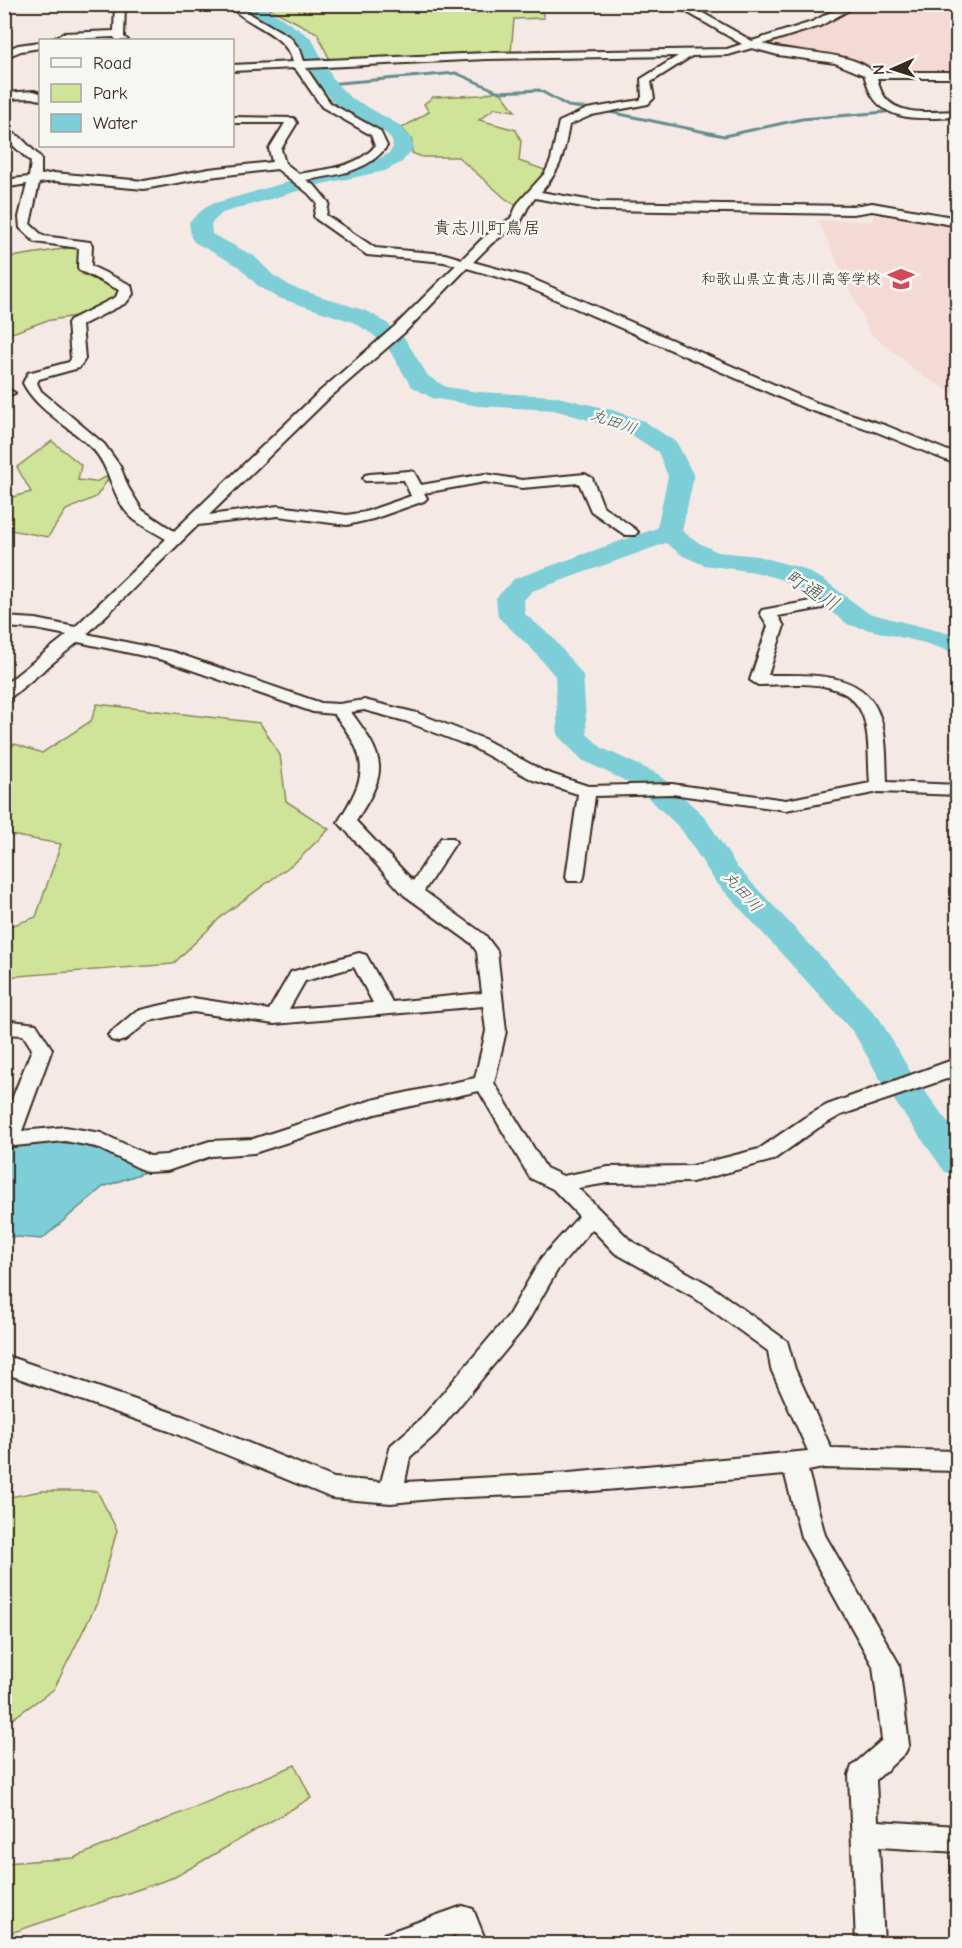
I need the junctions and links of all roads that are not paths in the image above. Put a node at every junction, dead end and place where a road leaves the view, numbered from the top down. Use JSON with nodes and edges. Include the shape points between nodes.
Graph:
{"nodes":[{"id":1,"x":20,"y":4,"type":"edge"},
{"id":2,"x":120,"y":4,"type":"edge"},
{"id":3,"x":232,"y":4,"type":"edge"},
{"id":4,"x":678,"y":4,"type":"edge"},
{"id":5,"x":855,"y":4,"type":"edge"},
{"id":6,"x":4,"y":6,"type":"edge"},
{"id":7,"x":121,"y":37,"type":"edge"},
{"id":8,"x":58,"y":39,"type":"edge"},
{"id":9,"x":39,"y":45,"type":"edge"},
{"id":10,"x":751,"y":45,"type":"junction"},
{"id":11,"x":688,"y":52,"type":"junction"},
{"id":12,"x":4,"y":55,"type":"edge"},
{"id":13,"x":298,"y":64,"type":"junction"},
{"id":14,"x":234,"y":68,"type":"edge"},
{"id":15,"x":870,"y":75,"type":"junction"},
{"id":16,"x":957,"y":75,"type":"edge"},
{"id":17,"x":4,"y":96,"type":"edge"},
{"id":18,"x":39,"y":96,"type":"edge"},
{"id":19,"x":957,"y":114,"type":"edge"},
{"id":20,"x":234,"y":120,"type":"edge"},
{"id":21,"x":4,"y":131,"type":"edge"},
{"id":22,"x":279,"y":165,"type":"junction"},
{"id":23,"x":32,"y":178,"type":"junction"},
{"id":24,"x":297,"y":178,"type":"junction"},
{"id":25,"x":4,"y":184,"type":"edge"},
{"id":26,"x":531,"y":194,"type":"junction"},
{"id":27,"x":957,"y":222,"type":"edge"},
{"id":28,"x":467,"y":264,"type":"junction"},
{"id":29,"x":957,"y":461,"type":"edge"},
{"id":30,"x":370,"y":478,"type":"dead end"},
{"id":31,"x":416,"y":490,"type":"junction"},
{"id":32,"x":195,"y":521,"type":"junction"},
{"id":33,"x":630,"y":532,"type":"dead end"},
{"id":34,"x":174,"y":538,"type":"junction"},
{"id":35,"x":817,"y":605,"type":"dead end"},
{"id":36,"x":4,"y":622,"type":"edge"},
{"id":37,"x":76,"y":634,"type":"junction"},
{"id":38,"x":4,"y":694,"type":"edge"},
{"id":39,"x":339,"y":709,"type":"junction"},
{"id":40,"x":879,"y":788,"type":"junction"},
{"id":41,"x":587,"y":790,"type":"junction"},
{"id":42,"x":957,"y":790,"type":"edge"},
{"id":43,"x":447,"y":842,"type":"dead end"},
{"id":44,"x":575,"y":877,"type":"dead end"},
{"id":45,"x":411,"y":891,"type":"junction"},
{"id":46,"x":494,"y":998,"type":"junction"},
{"id":47,"x":386,"y":1009,"type":"junction"},
{"id":48,"x":274,"y":1017,"type":"junction"},
{"id":49,"x":4,"y":1028,"type":"edge"},
{"id":50,"x":118,"y":1035,"type":"dead end"},
{"id":51,"x":957,"y":1065,"type":"edge"},
{"id":52,"x":484,"y":1083,"type":"junction"},
{"id":53,"x":8,"y":1139,"type":"edge"},
{"id":54,"x":561,"y":1184,"type":"junction"},
{"id":55,"x":592,"y":1215,"type":"junction"},
{"id":56,"x":4,"y":1364,"type":"edge"},
{"id":57,"x":823,"y":1458,"type":"junction"},
{"id":58,"x":957,"y":1461,"type":"edge"},
{"id":59,"x":794,"y":1464,"type":"junction"},
{"id":60,"x":391,"y":1493,"type":"junction"},
{"id":61,"x":864,"y":1833,"type":"junction"},
{"id":62,"x":957,"y":1839,"type":"edge"},
{"id":63,"x":394,"y":1944,"type":"edge"},
{"id":64,"x":473,"y":1944,"type":"edge"},
{"id":65,"x":870,"y":1944,"type":"edge"}],
"edges":[{"from":1,"to":6,"type":"street"},
{"from":2,"to":7,"type":"street"},
{"from":3,"to":13,"type":"street","via":[[286,39],[295,50]]},
{"from":4,"to":10,"type":"street"},
{"from":5,"to":10,"type":"street","via":[[816,24]]},
{"from":7,"to":8,"type":"street"},
{"from":9,"to":12,"type":"street"},
{"from":10,"to":11,"type":"street","via":[[728,52]]},
{"from":10,"to":15,"type":"street","via":[[839,60],[865,69]]},
{"from":11,"to":13,"type":"street"},
{"from":11,"to":26,"type":"street","via":[[645,81],[648,98],[644,102],[584,112],[563,124],[557,160]]},
{"from":13,"to":14,"type":"street"},
{"from":13,"to":24,"type":"street","via":[[326,105],[376,133],[381,146],[375,156],[360,164]]},
{"from":15,"to":16,"type":"street"},
{"from":15,"to":19,"type":"street","via":[[887,106],[906,113]]},
{"from":17,"to":18,"type":"street"},
{"from":20,"to":22,"type":"street","via":[[290,120],[275,149]]},
{"from":21,"to":23,"type":"street","via":[[37,161]]},
{"from":22,"to":23,"type":"street","via":[[144,185],[83,178]]},
{"from":22,"to":24,"type":"street"},
{"from":23,"to":25,"type":"street"},
{"from":23,"to":34,"type":"street","via":[[24,225],[39,239],[86,245],[84,267],[126,288],[126,294],[75,323],[78,358],[74,365],[33,376],[30,383],[35,393],[99,447],[136,513]]},
{"from":24,"to":28,"type":"street","via":[[323,203],[320,216],[372,252],[445,258]]},
{"from":26,"to":27,"type":"street","via":[[599,206],[853,210],[872,207]]},
{"from":26,"to":28,"type":"street","via":[[516,220],[488,240]]},
{"from":28,"to":29,"type":"street","via":[[523,280],[808,405],[882,429]]},
{"from":28,"to":32,"type":"street"},
{"from":30,"to":31,"type":"street","via":[[409,475]]},
{"from":31,"to":32,"type":"street","via":[[419,498],[347,520],[278,511]]},
{"from":31,"to":33,"type":"street","via":[[485,478],[522,484],[585,478],[596,508]]},
{"from":32,"to":34,"type":"street"},
{"from":34,"to":37,"type":"street"},
{"from":35,"to":40,"type":"street","via":[[768,613],[776,626],[758,680],[817,681],[847,686],[857,692],[872,717]]},
{"from":36,"to":37,"type":"street","via":[[36,624]]},
{"from":37,"to":38,"type":"street"},
{"from":37,"to":39,"type":"street","via":[[167,656],[319,708]]},
{"from":39,"to":41,"type":"street","via":[[364,705],[411,717],[478,742],[539,776]]},
{"from":39,"to":45,"type":"street","via":[[359,734],[371,778],[347,822]]},
{"from":40,"to":41,"type":"street","via":[[786,805],[672,789]]},
{"from":40,"to":42,"type":"street"},
{"from":41,"to":44,"type":"street"},
{"from":43,"to":45,"type":"street","via":[[420,885]]},
{"from":45,"to":46,"type":"street","via":[[478,939],[488,951]]},
{"from":46,"to":47,"type":"street"},
{"from":46,"to":52,"type":"street","via":[[496,1031]]},
{"from":47,"to":48,"type":"street"},
{"from":47,"to":48,"type":"street","via":[[359,959],[298,977]]},
{"from":48,"to":50,"type":"street","via":[[193,1005],[143,1016]]},
{"from":49,"to":53,"type":"street","via":[[29,1029],[42,1049]]},
{"from":51,"to":54,"type":"street","via":[[834,1110],[766,1155],[692,1174],[608,1175]]},
{"from":52,"to":53,"type":"street","via":[[372,1107],[254,1146],[210,1149],[167,1162],[147,1164],[101,1140],[65,1134]]},
{"from":52,"to":54,"type":"street","via":[[538,1173]]},
{"from":54,"to":55,"type":"street"},
{"from":55,"to":57,"type":"street","via":[[623,1247],[700,1290],[779,1347],[783,1369]]},
{"from":55,"to":60,"type":"street","via":[[550,1263],[516,1322],[428,1427],[399,1452]]},
{"from":56,"to":60,"type":"street","via":[[177,1424],[332,1488]]},
{"from":57,"to":58,"type":"street"},
{"from":57,"to":59,"type":"street"},
{"from":59,"to":60,"type":"street"},
{"from":59,"to":61,"type":"street","via":[[813,1537],[886,1664],[896,1745],[862,1775]]},
{"from":61,"to":62,"type":"street"},
{"from":61,"to":65,"type":"street"},
{"from":63,"to":64,"type":"street","via":[[463,1919]]}]}
